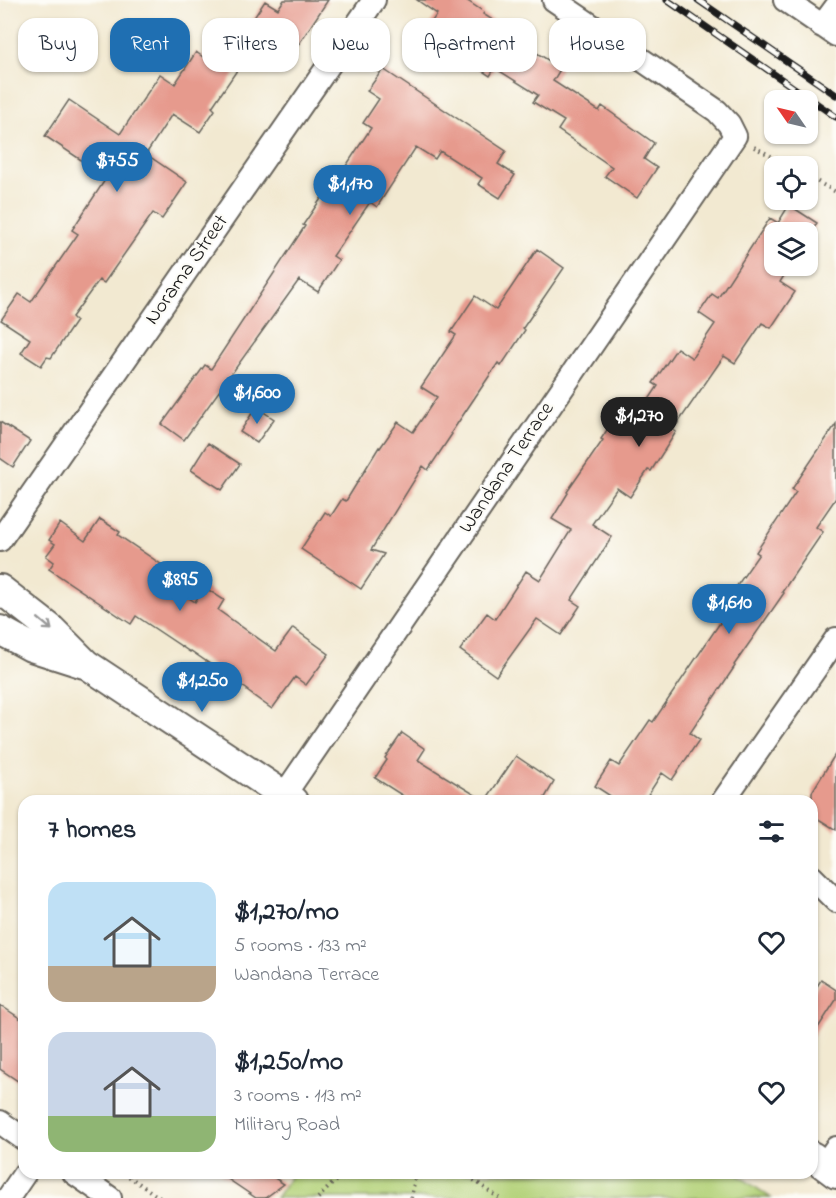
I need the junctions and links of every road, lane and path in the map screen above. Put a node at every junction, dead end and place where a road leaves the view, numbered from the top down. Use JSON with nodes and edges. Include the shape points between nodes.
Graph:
{"nodes":[{"id":1,"x":374,"y":0,"type":"edge"},
{"id":2,"x":554,"y":0,"type":"edge"},
{"id":3,"x":785,"y":0,"type":"edge"},
{"id":4,"x":836,"y":7,"type":"edge"},
{"id":5,"x":829,"y":31,"type":"edge"},
{"id":6,"x":735,"y":136,"type":"junction"},
{"id":7,"x":772,"y":156,"type":"edge"},
{"id":8,"x":818,"y":182,"type":"edge"},
{"id":9,"x":836,"y":192,"type":"edge"},
{"id":10,"x":0,"y":540,"type":"edge"},
{"id":11,"x":0,"y":589,"type":"edge"},
{"id":12,"x":0,"y":630,"type":"edge"},
{"id":13,"x":836,"y":639,"type":"edge"},
{"id":14,"x":86,"y":664,"type":"junction"},
{"id":15,"x":279,"y":795,"type":"edge"},
{"id":16,"x":288,"y":795,"type":"edge"},
{"id":17,"x":731,"y":795,"type":"edge"},
{"id":18,"x":818,"y":883,"type":"edge"},
{"id":19,"x":836,"y":901,"type":"edge"},
{"id":20,"x":0,"y":1122,"type":"edge"},
{"id":21,"x":18,"y":1135,"type":"edge"},
{"id":22,"x":21,"y":1179,"type":"edge"},
{"id":23,"x":83,"y":1179,"type":"edge"},
{"id":24,"x":132,"y":1179,"type":"edge"},
{"id":25,"x":339,"y":1179,"type":"edge"},
{"id":26,"x":415,"y":1179,"type":"edge"},
{"id":27,"x":472,"y":1179,"type":"edge"},
{"id":28,"x":8,"y":1198,"type":"edge"},
{"id":29,"x":110,"y":1198,"type":"edge"},
{"id":30,"x":159,"y":1198,"type":"edge"},
{"id":31,"x":318,"y":1198,"type":"edge"},
{"id":32,"x":411,"y":1198,"type":"edge"},
{"id":33,"x":499,"y":1198,"type":"edge"}],
"edges":[{"from":1,"to":10,"type":"street","name":"Norama Street"},
{"from":2,"to":6,"type":"street","via":[[717,111]]},
{"from":3,"to":5,"type":"street"},
{"from":4,"to":5,"type":"street"},
{"from":6,"to":7,"type":"path"},
{"from":6,"to":16,"type":"street","name":"Wandana Terrace"},
{"from":8,"to":9,"type":"path"},
{"from":11,"to":14,"type":"street","one_way":true,"via":[[50,628]]},
{"from":12,"to":14,"type":"street","via":[[31,647]]},
{"from":13,"to":17,"type":"street"},
{"from":14,"to":15,"type":"street"},
{"from":18,"to":19,"type":"street"},
{"from":20,"to":21,"type":"street"},
{"from":22,"to":28,"type":"street"},
{"from":23,"to":29,"type":"street"},
{"from":24,"to":30,"type":"path"},
{"from":25,"to":31,"type":"path"},
{"from":26,"to":32,"type":"path"},
{"from":27,"to":33,"type":"path"}]}
